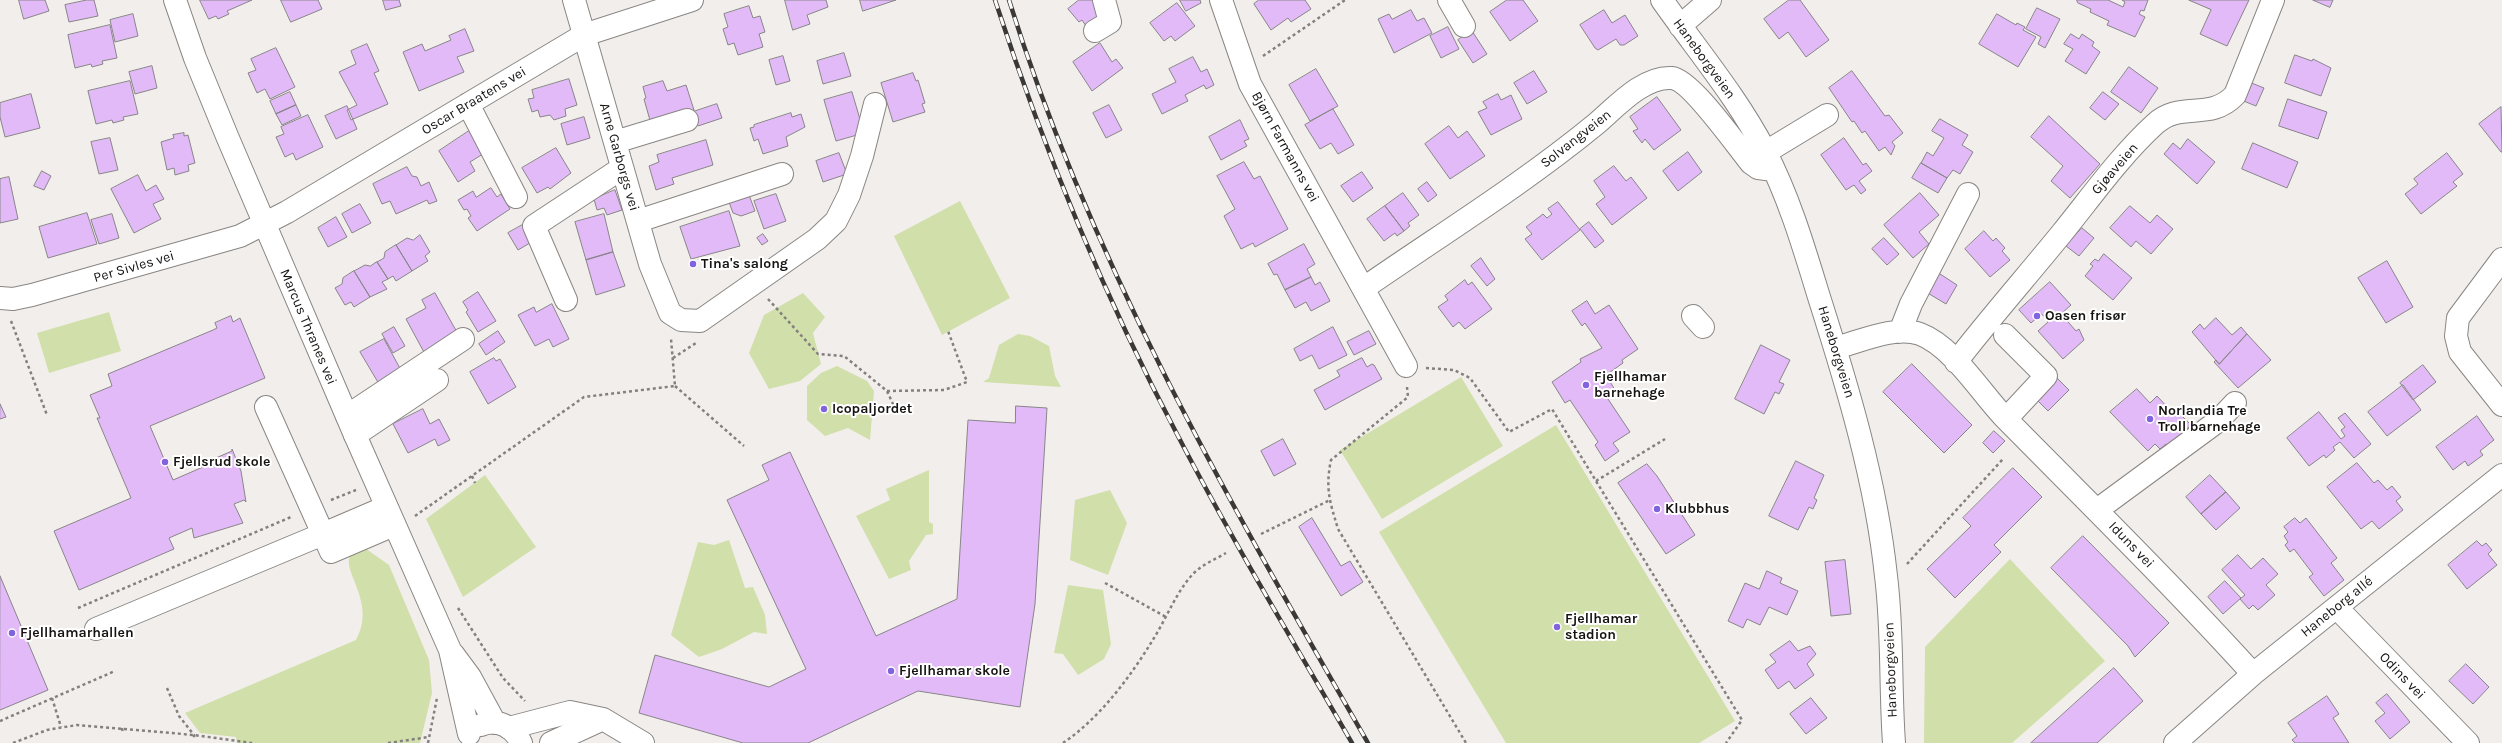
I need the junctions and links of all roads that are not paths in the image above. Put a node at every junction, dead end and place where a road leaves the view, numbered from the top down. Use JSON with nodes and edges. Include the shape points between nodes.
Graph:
{"nodes":[{"id":1,"x":175,"y":0,"type":"edge"},
{"id":2,"x":574,"y":0,"type":"edge"},
{"id":3,"x":692,"y":0,"type":"edge"},
{"id":4,"x":1104,"y":0,"type":"edge"},
{"id":5,"x":1221,"y":0,"type":"edge"},
{"id":6,"x":1449,"y":0,"type":"edge"},
{"id":7,"x":1662,"y":0,"type":"edge"},
{"id":8,"x":1710,"y":0,"type":"edge"},
{"id":9,"x":2273,"y":0,"type":"edge"},
{"id":10,"x":1464,"y":26,"type":"dead end"},
{"id":11,"x":1680,"y":26,"type":"junction"},
{"id":12,"x":1095,"y":31,"type":"dead end"},
{"id":13,"x":584,"y":35,"type":"junction"},
{"id":14,"x":468,"y":104,"type":"junction"},
{"id":15,"x":875,"y":104,"type":"dead end"},
{"id":16,"x":1827,"y":115,"type":"dead end"},
{"id":17,"x":687,"y":120,"type":"dead end"},
{"id":18,"x":615,"y":142,"type":"junction"},
{"id":19,"x":1770,"y":161,"type":"junction"},
{"id":20,"x":622,"y":168,"type":"junction"},
{"id":21,"x":782,"y":174,"type":"dead end"},
{"id":22,"x":1968,"y":194,"type":"dead end"},
{"id":23,"x":516,"y":197,"type":"dead end"},
{"id":24,"x":638,"y":221,"type":"junction"},
{"id":25,"x":265,"y":224,"type":"junction"},
{"id":26,"x":2502,"y":259,"type":"edge"},
{"id":27,"x":1364,"y":288,"type":"junction"},
{"id":28,"x":1,"y":298,"type":"edge"},
{"id":29,"x":566,"y":300,"type":"dead end"},
{"id":30,"x":1900,"y":332,"type":"junction"},
{"id":31,"x":2005,"y":335,"type":"dead end"},
{"id":32,"x":463,"y":339,"type":"dead end"},
{"id":33,"x":1835,"y":348,"type":"junction"},
{"id":34,"x":1956,"y":362,"type":"junction"},
{"id":35,"x":1406,"y":366,"type":"road end"},
{"id":36,"x":437,"y":380,"type":"dead end"},
{"id":37,"x":2235,"y":403,"type":"dead end"},
{"id":38,"x":2502,"y":405,"type":"edge"},
{"id":39,"x":266,"y":407,"type":"dead end"},
{"id":40,"x":2006,"y":419,"type":"junction"},
{"id":41,"x":351,"y":425,"type":"junction"},
{"id":42,"x":2502,"y":475,"type":"edge"},
{"id":43,"x":2097,"y":510,"type":"junction"},
{"id":44,"x":397,"y":517,"type":"junction"},
{"id":45,"x":327,"y":543,"type":"junction"},
{"id":46,"x":2337,"y":608,"type":"junction"},
{"id":47,"x":96,"y":629,"type":"dead end"},
{"id":48,"x":450,"y":650,"type":"junction"},
{"id":49,"x":2253,"y":674,"type":"junction"},
{"id":50,"x":603,"y":719,"type":"junction"},
{"id":51,"x":508,"y":731,"type":"edge"},
{"id":52,"x":467,"y":739,"type":"edge"},
{"id":53,"x":551,"y":743,"type":"edge"},
{"id":54,"x":643,"y":743,"type":"edge"},
{"id":55,"x":1894,"y":743,"type":"edge"},
{"id":56,"x":2175,"y":743,"type":"edge"},
{"id":57,"x":2468,"y":743,"type":"edge"}],
"edges":[{"from":1,"to":25,"type":"street","name":"Marcus Thranes vei","via":[[195,58]]},
{"from":2,"to":13,"type":"street","name":"Arne Garborgs vei"},
{"from":3,"to":13,"type":"street","name":"Oscar Braatens vei"},
{"from":4,"to":12,"type":"street","via":[[1110,22]]},
{"from":5,"to":27,"type":"street","name":"Bjørn Farmanns vei","via":[[1250,84]]},
{"from":6,"to":10,"type":"street"},
{"from":7,"to":11,"type":"street","name":"Haneborgveien"},
{"from":8,"to":11,"type":"street"},
{"from":9,"to":34,"type":"street","name":"Gjøaveien","via":[[2235,95],[2227,104],[2216,109],[2173,113],[2156,123],[2119,163]]},
{"from":11,"to":19,"type":"street","name":"Haneborgveien","via":[[1730,93]]},
{"from":13,"to":14,"type":"street","name":"Oscar Braatens vei"},
{"from":13,"to":18,"type":"street","name":"Arne Garborgs vei"},
{"from":14,"to":23,"type":"street"},
{"from":14,"to":25,"type":"street","name":"Oscar Braatens vei"},
{"from":15,"to":24,"type":"street","name":"Arne Garborgs vei","via":[[862,156],[849,194],[836,221],[817,239],[700,321],[681,320],[670,313],[650,264]]},
{"from":16,"to":19,"type":"street"},
{"from":17,"to":18,"type":"street"},
{"from":18,"to":20,"type":"street","name":"Arne Garborgs vei"},
{"from":19,"to":27,"type":"street","name":"Solvangveien","via":[[1758,168],[1751,163],[1687,85],[1672,78],[1657,81],[1640,88],[1565,150]]},
{"from":19,"to":33,"type":"street","name":"Haneborgveien","via":[[1808,263]]},
{"from":20,"to":24,"type":"street","name":"Arne Garborgs vei"},
{"from":20,"to":29,"type":"street","via":[[534,226]]},
{"from":21,"to":24,"type":"street"},
{"from":22,"to":30,"type":"street","via":[[1911,304]]},
{"from":25,"to":28,"type":"street","name":"Per Sivles vei","via":[[214,245],[32,295]]},
{"from":25,"to":41,"type":"street","name":"Marcus Thranes vei"},
{"from":26,"to":38,"type":"street","via":[[2458,318],[2456,336],[2460,352]]},
{"from":27,"to":35,"type":"street","name":"Bjørn Farmanns vei"},
{"from":30,"to":33,"type":"street","name":"Iduns vei"},
{"from":30,"to":34,"type":"street","name":"Iduns vei","via":[[1925,336]]},
{"from":31,"to":40,"type":"street","via":[[2046,376]]},
{"from":32,"to":41,"type":"street"},
{"from":33,"to":55,"type":"street","name":"Haneborgveien","via":[[1860,438],[1884,556],[1889,600]]},
{"from":34,"to":40,"type":"street","name":"Iduns vei"},
{"from":36,"to":41,"type":"street"},
{"from":37,"to":43,"type":"street","via":[[2218,421]]},
{"from":39,"to":45,"type":"street"},
{"from":40,"to":43,"type":"street","name":"Iduns vei"},
{"from":41,"to":44,"type":"street","name":"Marcus Thranes vei"},
{"from":42,"to":46,"type":"street","name":"Haneborg allé"},
{"from":43,"to":49,"type":"street","name":"Iduns vei"},
{"from":44,"to":45,"type":"street"},
{"from":44,"to":48,"type":"street","name":"Marcus Thranes vei"},
{"from":45,"to":47,"type":"street"},
{"from":46,"to":49,"type":"street","name":"Haneborg allé"},
{"from":46,"to":57,"type":"street","name":"Odins vei"},
{"from":48,"to":51,"type":"street","name":"Marcus Thranes vei"},
{"from":48,"to":52,"type":"street","name":"Marcus Thranes vei"},
{"from":49,"to":56,"type":"street","name":"Haneborg allé"},
{"from":50,"to":51,"type":"street","via":[[570,712]]},
{"from":50,"to":53,"type":"street"},
{"from":50,"to":54,"type":"street"},
{"from":51,"to":52,"type":"street","via":[[476,728]]}]}
